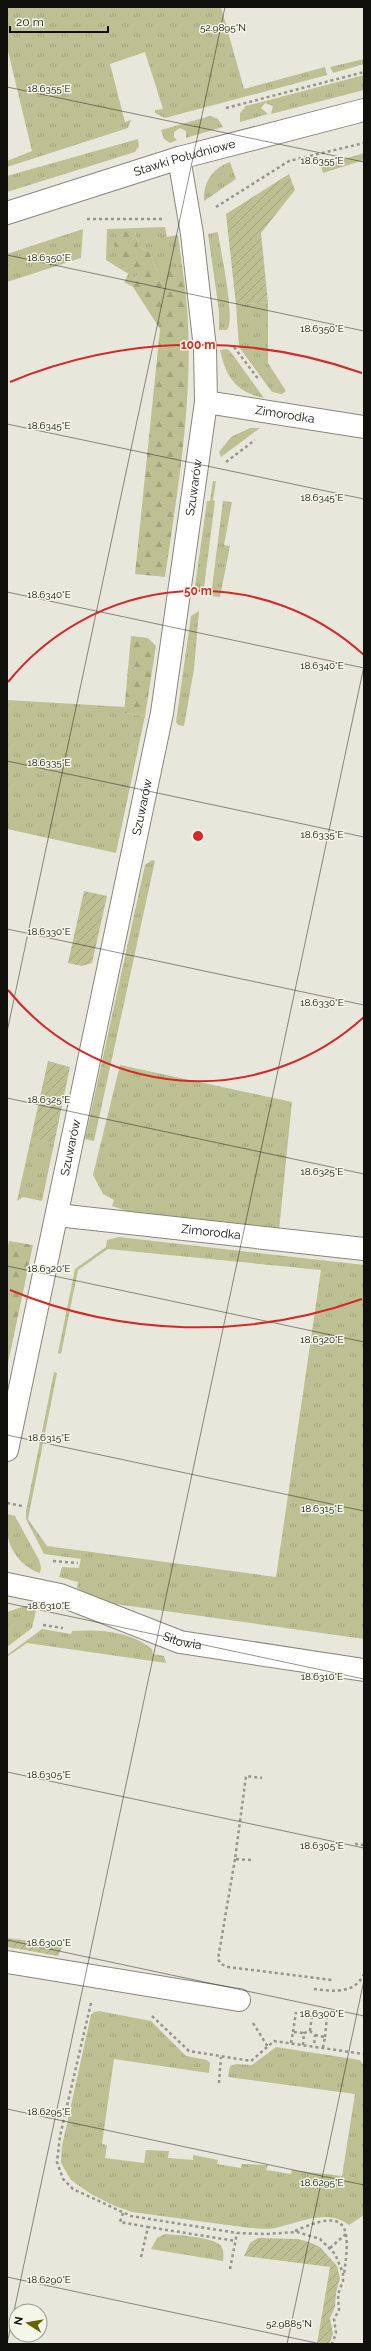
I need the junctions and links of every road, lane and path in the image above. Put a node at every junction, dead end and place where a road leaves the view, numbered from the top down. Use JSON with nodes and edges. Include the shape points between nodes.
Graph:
{"nodes":[{"id":1,"x":364,"y":72,"type":"edge"},
{"id":2,"x":226,"y":108,"type":"dead end"},
{"id":3,"x":364,"y":110,"type":"edge"},
{"id":4,"x":364,"y":143,"type":"edge"},
{"id":5,"x":179,"y":158,"type":"junction"},
{"id":6,"x":218,"y":206,"type":"junction"},
{"id":7,"x":214,"y":209,"type":"dead end"},
{"id":8,"x":7,"y":213,"type":"edge"},
{"id":9,"x":219,"y":213,"type":"dead end"},
{"id":10,"x":84,"y":219,"type":"dead end"},
{"id":11,"x":167,"y":219,"type":"dead end"},
{"id":12,"x":234,"y":343,"type":"dead end"},
{"id":13,"x":262,"y":385,"type":"dead end"},
{"id":14,"x":206,"y":402,"type":"junction"},
{"id":15,"x":364,"y":427,"type":"edge"},
{"id":16,"x":57,"y":1215,"type":"junction"},
{"id":17,"x":364,"y":1250,"type":"edge"},
{"id":18,"x":7,"y":1450,"type":"edge"},
{"id":19,"x":7,"y":1503,"type":"edge"},
{"id":20,"x":22,"y":1506,"type":"dead end"},
{"id":21,"x":53,"y":1561,"type":"dead end"},
{"id":22,"x":78,"y":1563,"type":"dead end"},
{"id":23,"x":7,"y":1584,"type":"edge"},
{"id":24,"x":43,"y":1626,"type":"dead end"},
{"id":25,"x":70,"y":1630,"type":"dead end"},
{"id":26,"x":364,"y":1670,"type":"edge"},
{"id":27,"x":262,"y":1778,"type":"dead end"},
{"id":28,"x":355,"y":1844,"type":"dead end"},
{"id":29,"x":364,"y":1845,"type":"edge"},
{"id":30,"x":235,"y":1859,"type":"junction"},
{"id":31,"x":251,"y":1860,"type":"dead end"},
{"id":32,"x":7,"y":1962,"type":"edge"},
{"id":33,"x":80,"y":1973,"type":"junction"},
{"id":34,"x":364,"y":1974,"type":"edge"},
{"id":35,"x":332,"y":1980,"type":"dead end"},
{"id":36,"x":314,"y":1989,"type":"dead end"},
{"id":37,"x":239,"y":2000,"type":"dead end"},
{"id":38,"x":91,"y":2004,"type":"junction"},
{"id":39,"x":98,"y":2006,"type":"dead end"},
{"id":40,"x":296,"y":2012,"type":"dead end"},
{"id":41,"x":148,"y":2015,"type":"dead end"},
{"id":42,"x":312,"y":2015,"type":"dead end"},
{"id":43,"x":327,"y":2017,"type":"dead end"},
{"id":44,"x":310,"y":2031,"type":"junction"},
{"id":45,"x":293,"y":2032,"type":"junction"},
{"id":46,"x":304,"y":2033,"type":"junction"},
{"id":47,"x":315,"y":2035,"type":"junction"},
{"id":48,"x":325,"y":2037,"type":"junction"},
{"id":49,"x":291,"y":2043,"type":"junction"},
{"id":50,"x":303,"y":2045,"type":"junction"},
{"id":51,"x":314,"y":2046,"type":"junction"},
{"id":52,"x":323,"y":2047,"type":"junction"},
{"id":53,"x":364,"y":2054,"type":"edge"},
{"id":54,"x":221,"y":2057,"type":"junction"},
{"id":55,"x":219,"y":2084,"type":"dead end"},
{"id":56,"x":123,"y":2213,"type":"junction"},
{"id":57,"x":148,"y":2227,"type":"junction"},
{"id":58,"x":292,"y":2232,"type":"junction"},
{"id":59,"x":347,"y":2232,"type":"junction"},
{"id":60,"x":237,"y":2233,"type":"junction"},
{"id":61,"x":236,"y":2241,"type":"junction"},
{"id":62,"x":330,"y":2248,"type":"junction"},
{"id":63,"x":141,"y":2257,"type":"dead end"},
{"id":64,"x":230,"y":2269,"type":"dead end"},
{"id":65,"x":343,"y":2281,"type":"junction"},
{"id":66,"x":332,"y":2344,"type":"edge"}],
"edges":[{"from":1,"to":2,"type":"path"},
{"from":3,"to":5,"type":"street","name":"Stawki Południowe"},
{"from":4,"to":6,"type":"path","via":[[289,161]]},
{"from":5,"to":8,"type":"street","name":"Stawki Południowe"},
{"from":5,"to":14,"type":"street","name":"Szuwarów","via":[[192,234],[205,348]]},
{"from":6,"to":7,"type":"path"},
{"from":6,"to":9,"type":"path"},
{"from":10,"to":11,"type":"path"},
{"from":12,"to":13,"type":"path","via":[[234,347]]},
{"from":14,"to":15,"type":"street","name":"Zimorodka"},
{"from":14,"to":16,"type":"street","name":"Szuwarów","via":[[162,713]]},
{"from":16,"to":17,"type":"street","name":"Zimorodka"},
{"from":16,"to":18,"type":"street","name":"Szuwarów"},
{"from":19,"to":20,"type":"path"},
{"from":21,"to":22,"type":"path"},
{"from":23,"to":26,"type":"street","name":"Sitowia","via":[[60,1595],[186,1643]]},
{"from":24,"to":25,"type":"path"},
{"from":27,"to":30,"type":"path","via":[[246,1776]]},
{"from":28,"to":29,"type":"path"},
{"from":30,"to":31,"type":"path"},
{"from":30,"to":35,"type":"path","via":[[218,1959],[221,1964]]},
{"from":32,"to":33,"type":"street"},
{"from":33,"to":37,"type":"street"},
{"from":33,"to":38,"type":"path"},
{"from":34,"to":36,"type":"path","via":[[358,1984],[336,1992]]},
{"from":38,"to":39,"type":"path"},
{"from":38,"to":56,"type":"path","via":[[60,2136],[58,2169],[69,2186]]},
{"from":40,"to":45,"type":"path"},
{"from":41,"to":54,"type":"path","via":[[157,2019],[188,2051]]},
{"from":42,"to":44,"type":"path"},
{"from":43,"to":48,"type":"path"},
{"from":44,"to":46,"type":"path"},
{"from":44,"to":47,"type":"path"},
{"from":45,"to":46,"type":"path"},
{"from":45,"to":49,"type":"path"},
{"from":46,"to":50,"type":"path"},
{"from":47,"to":48,"type":"path"},
{"from":47,"to":51,"type":"path"},
{"from":48,"to":52,"type":"path"},
{"from":49,"to":50,"type":"path"},
{"from":49,"to":54,"type":"path","via":[[274,2041],[251,2060]]},
{"from":50,"to":51,"type":"path"},
{"from":51,"to":52,"type":"path"},
{"from":52,"to":53,"type":"path"},
{"from":54,"to":55,"type":"path"},
{"from":56,"to":57,"type":"path","via":[[120,2222]]},
{"from":56,"to":60,"type":"path"},
{"from":57,"to":61,"type":"path"},
{"from":57,"to":63,"type":"path"},
{"from":58,"to":59,"type":"path","via":[[327,2221],[340,2224]]},
{"from":58,"to":60,"type":"path"},
{"from":58,"to":62,"type":"path","via":[[314,2236]]},
{"from":59,"to":62,"type":"path"},
{"from":59,"to":65,"type":"path","via":[[348,2248]]},
{"from":60,"to":61,"type":"path"},
{"from":61,"to":64,"type":"path"},
{"from":62,"to":65,"type":"path","via":[[342,2267]]},
{"from":65,"to":66,"type":"path","via":[[338,2294],[339,2310],[334,2319],[336,2333]]}]}
